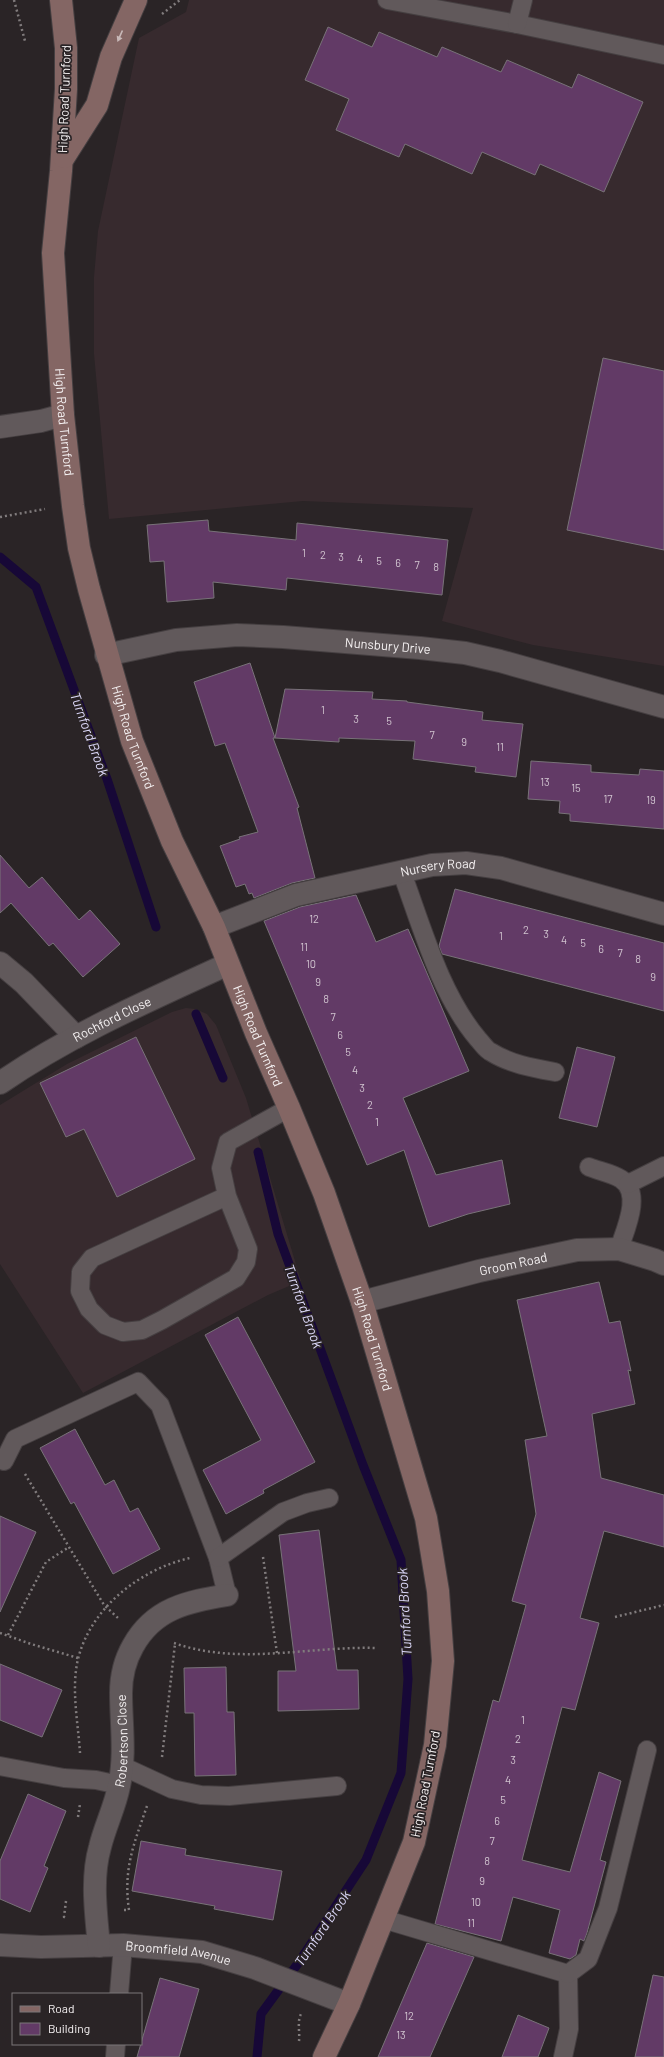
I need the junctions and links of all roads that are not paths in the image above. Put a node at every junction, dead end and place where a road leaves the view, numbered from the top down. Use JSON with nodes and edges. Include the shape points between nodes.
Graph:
{"nodes":[{"id":1,"x":136,"y":0,"type":"edge"},
{"id":2,"x":387,"y":0,"type":"edge"},
{"id":3,"x":523,"y":0,"type":"edge"},
{"id":4,"x":62,"y":7,"type":"edge"},
{"id":5,"x":518,"y":24,"type":"junction"},
{"id":6,"x":664,"y":55,"type":"edge"},
{"id":7,"x":62,"y":160,"type":"junction"},
{"id":8,"x":63,"y":415,"type":"junction"},
{"id":9,"x":0,"y":427,"type":"edge"},
{"id":10,"x":106,"y":655,"type":"junction"},
{"id":11,"x":664,"y":707,"type":"edge"},
{"id":12,"x":402,"y":873,"type":"junction"},
{"id":13,"x":664,"y":914,"type":"edge"},
{"id":14,"x":214,"y":926,"type":"junction"},
{"id":15,"x":0,"y":962,"type":"edge"},
{"id":16,"x":228,"y":964,"type":"junction"},
{"id":17,"x":76,"y":1036,"type":"junction"},
{"id":18,"x":555,"y":1072,"type":"dead end"},
{"id":19,"x":0,"y":1082,"type":"edge"},
{"id":20,"x":289,"y":1108,"type":"junction"},
{"id":21,"x":664,"y":1166,"type":"edge"},
{"id":22,"x":589,"y":1167,"type":"dead end"},
{"id":23,"x":628,"y":1184,"type":"junction"},
{"id":24,"x":226,"y":1196,"type":"junction"},
{"id":25,"x":619,"y":1249,"type":"junction"},
{"id":26,"x":664,"y":1264,"type":"edge"},
{"id":27,"x":362,"y":1302,"type":"junction"},
{"id":28,"x":4,"y":1461,"type":"road end"},
{"id":29,"x":330,"y":1498,"type":"dead end"},
{"id":30,"x":218,"y":1558,"type":"junction"},
{"id":31,"x":226,"y":1596,"type":"joint"},
{"id":32,"x":647,"y":1750,"type":"dead end"},
{"id":33,"x":0,"y":1766,"type":"edge"},
{"id":34,"x":121,"y":1776,"type":"junction"},
{"id":35,"x":337,"y":1786,"type":"dead end"},
{"id":36,"x":383,"y":1919,"type":"junction"},
{"id":37,"x":0,"y":1945,"type":"edge"},
{"id":38,"x":123,"y":1945,"type":"junction"},
{"id":39,"x":99,"y":1946,"type":"junction"},
{"id":40,"x":568,"y":1974,"type":"junction"},
{"id":41,"x":119,"y":1993,"type":"edge"},
{"id":42,"x":349,"y":2004,"type":"junction"},
{"id":43,"x":116,"y":2045,"type":"edge"},
{"id":44,"x":115,"y":2057,"type":"edge"},
{"id":45,"x":324,"y":2057,"type":"edge"},
{"id":46,"x":563,"y":2057,"type":"edge"}],
"edges":[{"from":1,"to":7,"type":"main road","one_way":true,"via":[[111,56],[97,105]]},
{"from":2,"to":5,"type":"lane"},
{"from":3,"to":5,"type":"lane"},
{"from":4,"to":7,"type":"main road","name":"High Road Turnford","via":[[66,89]]},
{"from":5,"to":6,"type":"lane"},
{"from":7,"to":8,"type":"main road","name":"High Road Turnford","via":[[53,253]]},
{"from":8,"to":9,"type":"street"},
{"from":8,"to":10,"type":"main road","name":"High Road Turnford","via":[[79,548]]},
{"from":10,"to":11,"type":"street","name":"Nunsbury Drive","via":[[176,640],[237,635],[283,636],[420,648],[465,653],[500,661]]},
{"from":10,"to":14,"type":"main road","name":"High Road Turnford","via":[[135,748],[172,841]]},
{"from":12,"to":13,"type":"street","name":"Nursery Road","via":[[432,865],[466,863],[501,868]]},
{"from":12,"to":14,"type":"street","name":"Nursery Road","via":[[296,895]]},
{"from":12,"to":18,"type":"lane","via":[[432,955],[467,1026],[489,1052],[520,1065]]},
{"from":14,"to":16,"type":"main road","name":"High Road Turnford"},
{"from":15,"to":17,"type":"street"},
{"from":16,"to":17,"type":"street","name":"Rochford Close"},
{"from":16,"to":20,"type":"main road","name":"High Road Turnford"},
{"from":17,"to":19,"type":"street","name":"Rochford Close"},
{"from":20,"to":24,"type":"lane","via":[[228,1142],[221,1168]]},
{"from":20,"to":27,"type":"main road","name":"High Road Turnford","via":[[324,1193]]},
{"from":21,"to":23,"type":"lane"},
{"from":22,"to":23,"type":"lane","via":[[620,1178]]},
{"from":23,"to":25,"type":"lane","via":[[632,1205]]},
{"from":24,"to":24,"type":"lane","via":[[248,1249],[246,1262],[236,1278],[142,1330],[123,1332],[105,1326],[89,1309],[80,1291],[81,1272],[92,1258]]},
{"from":25,"to":26,"type":"street","name":"Groom Road"},
{"from":25,"to":27,"type":"street","name":"Groom Road","via":[[564,1252]]},
{"from":27,"to":36,"type":"main road","name":"High Road Turnford","via":[[426,1518],[438,1591],[443,1661],[435,1745],[414,1842]]},
{"from":28,"to":30,"type":"lane","via":[[15,1439],[138,1382],[160,1406]]},
{"from":29,"to":30,"type":"lane","via":[[283,1512]]},
{"from":30,"to":31,"type":"lane"},
{"from":31,"to":34,"type":"street","name":"Robertson Close","via":[[178,1606],[160,1615],[143,1630],[129,1652],[121,1691],[124,1742]]},
{"from":32,"to":40,"type":"lane","via":[[608,1908],[588,1959]]},
{"from":33,"to":34,"type":"lane","via":[[64,1778],[96,1780]]},
{"from":34,"to":35,"type":"lane","via":[[201,1796],[230,1796]]},
{"from":34,"to":39,"type":"street","name":"Robertson Close","via":[[100,1847],[96,1883]]},
{"from":36,"to":40,"type":"lane"},
{"from":36,"to":42,"type":"main road","name":"High Road Turnford"},
{"from":37,"to":39,"type":"street","name":"Broomfield Avenue"},
{"from":38,"to":39,"type":"street","name":"Broomfield Avenue"},
{"from":38,"to":41,"type":"lane"},
{"from":38,"to":42,"type":"street","name":"Broomfield Avenue","via":[[202,1952],[255,1968]]},
{"from":40,"to":46,"type":"lane","via":[[570,2023]]},
{"from":42,"to":45,"type":"main road","name":"High Road Turnford"},
{"from":43,"to":44,"type":"lane"}]}
